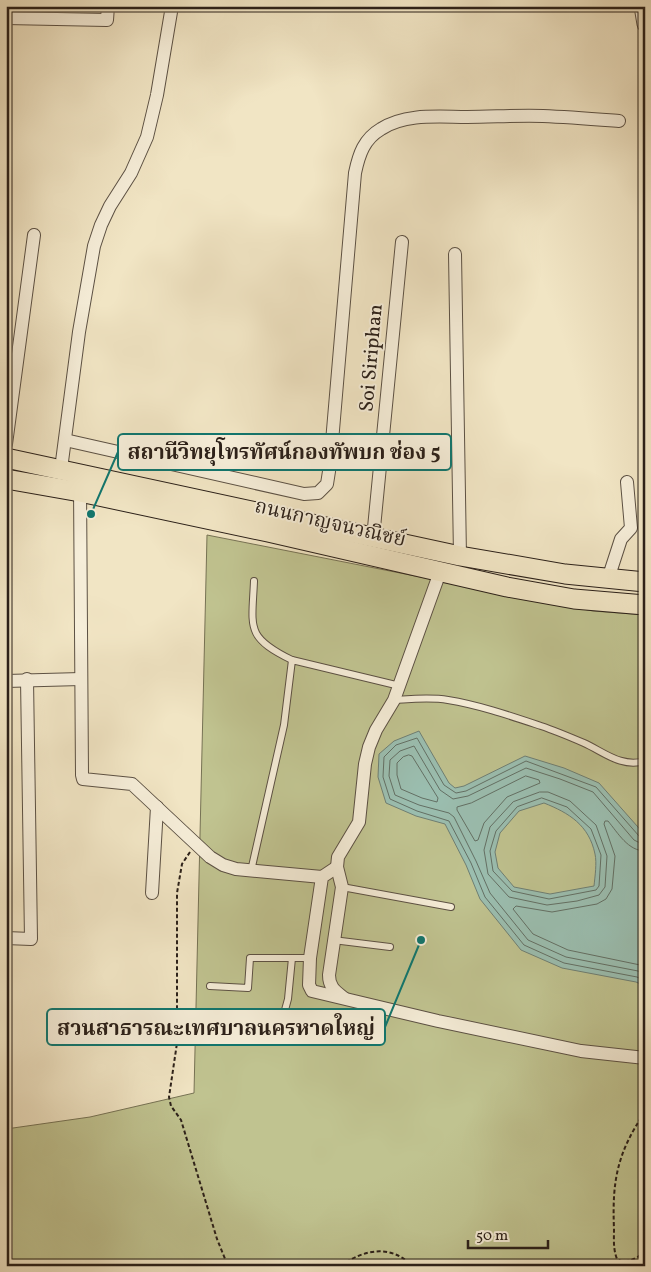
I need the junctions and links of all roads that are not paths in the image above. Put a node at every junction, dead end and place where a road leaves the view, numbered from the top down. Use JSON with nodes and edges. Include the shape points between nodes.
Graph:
{"nodes":[{"id":1,"x":108,"y":6,"type":"edge"},
{"id":2,"x":172,"y":6,"type":"edge"},
{"id":3,"x":642,"y":6,"type":"edge"},
{"id":4,"x":6,"y":18,"type":"edge"},
{"id":5,"x":645,"y":24,"type":"edge"},
{"id":6,"x":619,"y":121,"type":"dead end"},
{"id":7,"x":34,"y":235,"type":"dead end"},
{"id":8,"x":402,"y":242,"type":"dead end"},
{"id":9,"x":455,"y":254,"type":"dead end"},
{"id":10,"x":65,"y":440,"type":"junction"},
{"id":11,"x":6,"y":444,"type":"edge"},
{"id":12,"x":6,"y":458,"type":"edge"},
{"id":13,"x":61,"y":469,"type":"junction"},
{"id":14,"x":6,"y":478,"type":"edge"},
{"id":15,"x":627,"y":482,"type":"dead end"},
{"id":16,"x":80,"y":483,"type":"junction"},
{"id":17,"x":373,"y":538,"type":"junction"},
{"id":18,"x":460,"y":556,"type":"junction"},
{"id":19,"x":440,"y":572,"type":"junction"},
{"id":20,"x":608,"y":578,"type":"junction"},
{"id":21,"x":254,"y":581,"type":"dead end"},
{"id":22,"x":645,"y":582,"type":"edge"},
{"id":23,"x":645,"y":605,"type":"edge"},
{"id":24,"x":292,"y":660,"type":"junction"},
{"id":25,"x":81,"y":679,"type":"junction"},
{"id":26,"x":26,"y":680,"type":"junction"},
{"id":27,"x":6,"y":681,"type":"edge"},
{"id":28,"x":400,"y":686,"type":"junction"},
{"id":29,"x":394,"y":700,"type":"junction"},
{"id":30,"x":645,"y":761,"type":"edge"},
{"id":31,"x":157,"y":807,"type":"junction"},
{"id":32,"x":337,"y":867,"type":"junction"},
{"id":33,"x":250,"y":871,"type":"junction"},
{"id":34,"x":322,"y":877,"type":"junction"},
{"id":35,"x":342,"y":887,"type":"junction"},
{"id":36,"x":152,"y":893,"type":"dead end"},
{"id":37,"x":451,"y":907,"type":"dead end"},
{"id":38,"x":6,"y":938,"type":"edge"},
{"id":39,"x":333,"y":940,"type":"junction"},
{"id":40,"x":390,"y":947,"type":"dead end"},
{"id":41,"x":292,"y":958,"type":"junction"},
{"id":42,"x":310,"y":958,"type":"junction"},
{"id":43,"x":210,"y":986,"type":"dead end"},
{"id":44,"x":345,"y":998,"type":"junction"},
{"id":45,"x":246,"y":1022,"type":"dead end"},
{"id":46,"x":645,"y":1058,"type":"edge"}],
"edges":[{"from":1,"to":4,"type":"street","via":[[107,20]]},
{"from":2,"to":10,"type":"street","via":[[147,137],[131,173],[110,206],[94,246]]},
{"from":3,"to":5,"type":"street"},
{"from":6,"to":10,"type":"street","via":[[541,116],[424,118],[390,124],[368,140],[358,157],[355,173],[330,465],[327,484],[318,493],[304,494]]},
{"from":7,"to":11,"type":"street"},
{"from":8,"to":17,"type":"street","name":"Soi Siriphan"},
{"from":9,"to":18,"type":"street"},
{"from":10,"to":13,"type":"street"},
{"from":12,"to":13,"type":"main road","name":"ถนนกาญจนวณิชย์"},
{"from":13,"to":16,"type":"main road","name":"ถนนกาญจนวณิชย์"},
{"from":14,"to":16,"type":"main road","name":"ถนนกาญจนวณิชย์"},
{"from":15,"to":20,"type":"street","via":[[631,526],[621,538]]},
{"from":16,"to":17,"type":"main road","name":"ถนนกาญจนวณิชย์"},
{"from":16,"to":19,"type":"main road","name":"ถนนกาญจนวณิชย์","via":[[259,530]]},
{"from":16,"to":25,"type":"street"},
{"from":17,"to":18,"type":"main road","name":"ถนนกาญจนวณิชย์"},
{"from":18,"to":20,"type":"main road","name":"ถนนกาญจนวณิชย์"},
{"from":19,"to":23,"type":"main road","name":"ถนนกาญจนวณิชย์","via":[[549,595]]},
{"from":19,"to":28,"type":"street"},
{"from":20,"to":22,"type":"main road","name":"ถนนกาญจนวณิชย์"},
{"from":21,"to":24,"type":"lane","via":[[252,619],[255,633],[268,648]]},
{"from":24,"to":28,"type":"lane"},
{"from":24,"to":33,"type":"lane","via":[[284,725]]},
{"from":25,"to":26,"type":"street"},
{"from":25,"to":31,"type":"street","via":[[83,779],[132,784]]},
{"from":26,"to":27,"type":"street"},
{"from":26,"to":38,"type":"street","via":[[31,940]]},
{"from":28,"to":29,"type":"street"},
{"from":29,"to":30,"type":"lane","via":[[455,702],[542,726],[622,762]]},
{"from":29,"to":32,"type":"street","via":[[369,746],[359,822],[338,857]]},
{"from":31,"to":33,"type":"street","via":[[210,857],[224,865]]},
{"from":31,"to":36,"type":"street"},
{"from":32,"to":34,"type":"street"},
{"from":32,"to":35,"type":"street"},
{"from":33,"to":34,"type":"street"},
{"from":34,"to":42,"type":"street"},
{"from":35,"to":37,"type":"lane"},
{"from":35,"to":39,"type":"street"},
{"from":39,"to":40,"type":"lane"},
{"from":39,"to":44,"type":"street","via":[[329,982]]},
{"from":41,"to":42,"type":"lane"},
{"from":41,"to":43,"type":"lane","via":[[250,958],[248,988]]},
{"from":41,"to":45,"type":"lane","via":[[288,1000],[282,1021],[275,1024]]},
{"from":42,"to":44,"type":"street","via":[[308,978],[311,990]]},
{"from":44,"to":46,"type":"street","via":[[581,1051]]}]}
